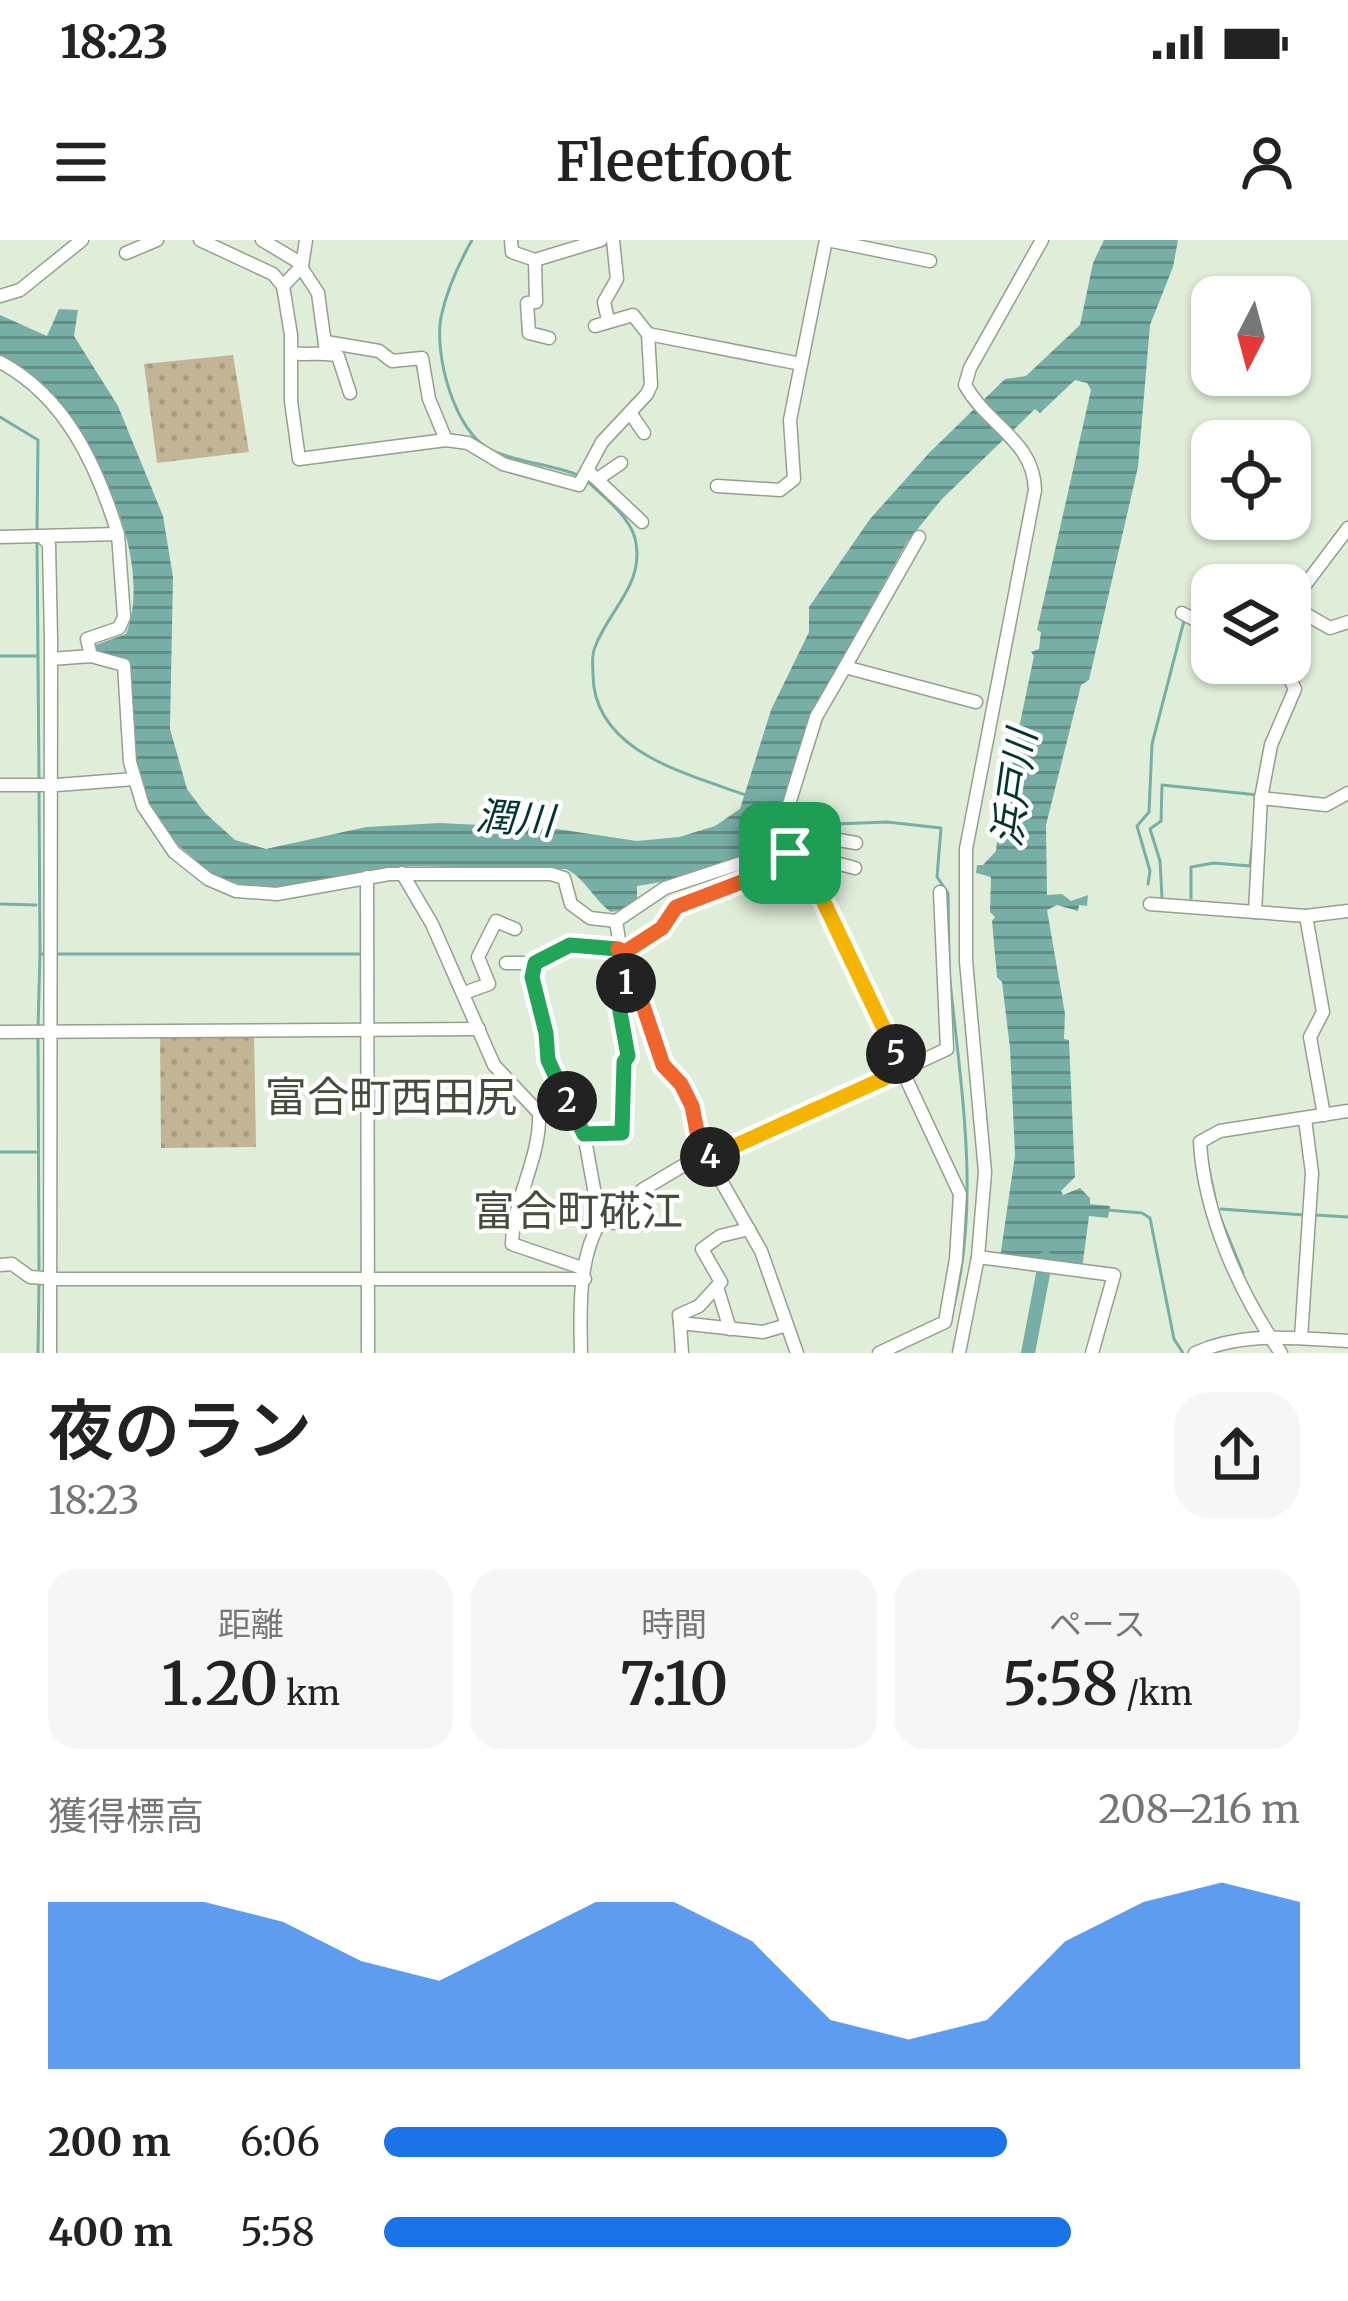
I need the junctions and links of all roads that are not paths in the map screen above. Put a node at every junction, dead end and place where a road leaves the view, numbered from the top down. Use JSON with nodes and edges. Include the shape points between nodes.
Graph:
{"nodes":[{"id":1,"x":82,"y":240,"type":"edge"},
{"id":2,"x":157,"y":240,"type":"edge"},
{"id":3,"x":200,"y":240,"type":"edge"},
{"id":4,"x":262,"y":240,"type":"edge"},
{"id":5,"x":306,"y":240,"type":"edge"},
{"id":6,"x":511,"y":240,"type":"edge"},
{"id":7,"x":601,"y":240,"type":"edge"},
{"id":8,"x":613,"y":240,"type":"edge"},
{"id":9,"x":826,"y":240,"type":"edge"},
{"id":10,"x":1042,"y":240,"type":"edge"},
{"id":11,"x":573,"y":245,"type":"edge"},
{"id":12,"x":126,"y":253,"type":"dead end"},
{"id":13,"x":536,"y":260,"type":"junction"},
{"id":14,"x":930,"y":261,"type":"dead end"},
{"id":15,"x":302,"y":266,"type":"junction"},
{"id":16,"x":283,"y":286,"type":"junction"},
{"id":17,"x":0,"y":296,"type":"edge"},
{"id":18,"x":648,"y":334,"type":"junction"},
{"id":19,"x":549,"y":338,"type":"dead end"},
{"id":20,"x":326,"y":347,"type":"junction"},
{"id":21,"x":292,"y":353,"type":"junction"},
{"id":22,"x":0,"y":362,"type":"edge"},
{"id":23,"x":801,"y":364,"type":"junction"},
{"id":24,"x":350,"y":393,"type":"dead end"},
{"id":25,"x":632,"y":414,"type":"junction"},
{"id":26,"x":644,"y":434,"type":"dead end"},
{"id":27,"x":446,"y":440,"type":"junction"},
{"id":28,"x":621,"y":464,"type":"dead end"},
{"id":29,"x":588,"y":476,"type":"junction"},
{"id":30,"x":717,"y":486,"type":"dead end"},
{"id":31,"x":641,"y":522,"type":"dead end"},
{"id":32,"x":1348,"y":528,"type":"edge"},
{"id":33,"x":118,"y":534,"type":"junction"},
{"id":34,"x":0,"y":537,"type":"edge"},
{"id":35,"x":37,"y":537,"type":"junction"},
{"id":36,"x":920,"y":537,"type":"dead end"},
{"id":37,"x":1182,"y":613,"type":"dead end"},
{"id":38,"x":1191,"y":618,"type":"edge"},
{"id":39,"x":1348,"y":622,"type":"edge"},
{"id":40,"x":51,"y":654,"type":"junction"},
{"id":41,"x":91,"y":656,"type":"junction"},
{"id":42,"x":845,"y":667,"type":"junction"},
{"id":43,"x":1292,"y":684,"type":"edge"},
{"id":44,"x":976,"y":702,"type":"dead end"},
{"id":45,"x":134,"y":779,"type":"junction"},
{"id":46,"x":0,"y":785,"type":"edge"},
{"id":47,"x":41,"y":785,"type":"junction"},
{"id":48,"x":1348,"y":794,"type":"edge"},
{"id":49,"x":1261,"y":799,"type":"junction"},
{"id":50,"x":781,"y":830,"type":"junction"},
{"id":51,"x":856,"y":843,"type":"dead end"},
{"id":52,"x":801,"y":854,"type":"junction"},
{"id":53,"x":855,"y":868,"type":"dead end"},
{"id":54,"x":402,"y":873,"type":"junction"},
{"id":55,"x":367,"y":877,"type":"junction"},
{"id":56,"x":940,"y":892,"type":"dead end"},
{"id":57,"x":1150,"y":904,"type":"dead end"},
{"id":58,"x":1348,"y":911,"type":"edge"},
{"id":59,"x":1255,"y":912,"type":"junction"},
{"id":60,"x":1306,"y":916,"type":"junction"},
{"id":61,"x":616,"y":923,"type":"junction"},
{"id":62,"x":515,"y":929,"type":"dead end"},
{"id":63,"x":622,"y":949,"type":"junction"},
{"id":64,"x":506,"y":963,"type":"dead end"},
{"id":65,"x":535,"y":963,"type":"junction"},
{"id":66,"x":633,"y":977,"type":"junction"},
{"id":67,"x":464,"y":993,"type":"junction"},
{"id":68,"x":479,"y":1029,"type":"junction"},
{"id":69,"x":367,"y":1030,"type":"junction"},
{"id":70,"x":43,"y":1031,"type":"junction"},
{"id":71,"x":0,"y":1032,"type":"edge"},
{"id":72,"x":903,"y":1070,"type":"junction"},
{"id":73,"x":1348,"y":1111,"type":"edge"},
{"id":74,"x":1324,"y":1114,"type":"junction"},
{"id":75,"x":1305,"y":1119,"type":"junction"},
{"id":76,"x":584,"y":1134,"type":"junction"},
{"id":77,"x":709,"y":1156,"type":"junction"},
{"id":78,"x":600,"y":1222,"type":"junction"},
{"id":79,"x":749,"y":1229,"type":"junction"},
{"id":80,"x":512,"y":1244,"type":"junction"},
{"id":81,"x":978,"y":1257,"type":"junction"},
{"id":82,"x":0,"y":1265,"type":"edge"},
{"id":83,"x":584,"y":1273,"type":"junction"},
{"id":84,"x":512,"y":1276,"type":"junction"},
{"id":85,"x":48,"y":1278,"type":"junction"},
{"id":86,"x":368,"y":1278,"type":"junction"},
{"id":87,"x":717,"y":1287,"type":"junction"},
{"id":88,"x":680,"y":1323,"type":"junction"},
{"id":89,"x":787,"y":1325,"type":"junction"},
{"id":90,"x":730,"y":1329,"type":"junction"},
{"id":91,"x":1270,"y":1336,"type":"junction"},
{"id":92,"x":1301,"y":1338,"type":"junction"},
{"id":93,"x":1348,"y":1341,"type":"edge"},
{"id":94,"x":50,"y":1353,"type":"edge"},
{"id":95,"x":368,"y":1353,"type":"edge"},
{"id":96,"x":581,"y":1353,"type":"edge"},
{"id":97,"x":682,"y":1353,"type":"edge"},
{"id":98,"x":797,"y":1353,"type":"edge"},
{"id":99,"x":880,"y":1353,"type":"edge"},
{"id":100,"x":959,"y":1353,"type":"edge"},
{"id":101,"x":1093,"y":1353,"type":"edge"},
{"id":102,"x":1195,"y":1353,"type":"edge"},
{"id":103,"x":1281,"y":1353,"type":"edge"}],
"edges":[{"from":1,"to":17,"type":"street","via":[[20,290]]},
{"from":2,"to":12,"type":"street"},
{"from":3,"to":16,"type":"street"},
{"from":4,"to":15,"type":"street"},
{"from":5,"to":15,"type":"street"},
{"from":6,"to":13,"type":"street","via":[[512,252]]},
{"from":7,"to":11,"type":"street"},
{"from":8,"to":18,"type":"street","via":[[617,279],[602,323],[635,316]]},
{"from":9,"to":14,"type":"street"},
{"from":9,"to":23,"type":"street"},
{"from":10,"to":81,"type":"street","via":[[965,385],[1030,458],[1035,490],[966,849],[984,1138]]},
{"from":11,"to":13,"type":"street"},
{"from":13,"to":19,"type":"street","via":[[529,334]]},
{"from":15,"to":16,"type":"street"},
{"from":15,"to":20,"type":"street","via":[[318,292]]},
{"from":16,"to":21,"type":"street"},
{"from":18,"to":23,"type":"street"},
{"from":18,"to":25,"type":"street","via":[[651,386]]},
{"from":20,"to":21,"type":"street","via":[[310,357]]},
{"from":20,"to":24,"type":"street","via":[[340,358]]},
{"from":20,"to":27,"type":"street","via":[[379,351],[392,361],[422,358]]},
{"from":21,"to":27,"type":"street","via":[[299,459]]},
{"from":22,"to":33,"type":"street","via":[[72,427]]},
{"from":23,"to":30,"type":"street","via":[[790,420],[794,479],[780,490]]},
{"from":25,"to":26,"type":"street"},
{"from":25,"to":29,"type":"street","via":[[602,442]]},
{"from":27,"to":29,"type":"street","via":[[502,464]]},
{"from":28,"to":29,"type":"street"},
{"from":29,"to":31,"type":"street"},
{"from":32,"to":39,"type":"street","via":[[1290,605],[1330,628]]},
{"from":33,"to":35,"type":"street"},
{"from":33,"to":41,"type":"street","via":[[124,616],[119,628],[87,639]]},
{"from":34,"to":35,"type":"street"},
{"from":35,"to":40,"type":"street","via":[[50,544]]},
{"from":36,"to":42,"type":"street"},
{"from":37,"to":38,"type":"street"},
{"from":40,"to":41,"type":"street"},
{"from":40,"to":47,"type":"street"},
{"from":41,"to":45,"type":"street","via":[[128,670]]},
{"from":42,"to":44,"type":"street"},
{"from":42,"to":50,"type":"street","via":[[817,717]]},
{"from":43,"to":49,"type":"street"},
{"from":45,"to":47,"type":"street"},
{"from":45,"to":55,"type":"street","via":[[165,842],[219,884],[277,894]]},
{"from":46,"to":47,"type":"street"},
{"from":47,"to":70,"type":"street","via":[[53,956]]},
{"from":48,"to":49,"type":"street","via":[[1326,806]]},
{"from":49,"to":59,"type":"street"},
{"from":50,"to":51,"type":"street"},
{"from":50,"to":61,"type":"street","via":[[750,860],[665,889]]},
{"from":52,"to":53,"type":"street"},
{"from":52,"to":63,"type":"street","via":[[683,902],[662,928]]},
{"from":52,"to":72,"type":"street"},
{"from":54,"to":55,"type":"street"},
{"from":54,"to":61,"type":"street","via":[[551,874],[564,878],[571,904]]},
{"from":54,"to":67,"type":"street"},
{"from":55,"to":69,"type":"street"},
{"from":56,"to":72,"type":"street","via":[[947,1049]]},
{"from":57,"to":59,"type":"street"},
{"from":58,"to":60,"type":"street"},
{"from":59,"to":60,"type":"street"},
{"from":60,"to":74,"type":"street","via":[[1324,1012],[1310,1037]]},
{"from":61,"to":63,"type":"street"},
{"from":62,"to":67,"type":"street","via":[[496,920],[478,957],[489,984]]},
{"from":63,"to":65,"type":"street","via":[[570,945]]},
{"from":63,"to":66,"type":"street"},
{"from":64,"to":65,"type":"street"},
{"from":65,"to":76,"type":"street","via":[[548,1060]]},
{"from":66,"to":76,"type":"street","via":[[617,995],[628,1056],[623,1130]]},
{"from":66,"to":77,"type":"street","via":[[663,1065],[681,1084]]},
{"from":67,"to":68,"type":"street"},
{"from":68,"to":69,"type":"street"},
{"from":68,"to":80,"type":"street","via":[[494,1065],[539,1113]]},
{"from":69,"to":70,"type":"street"},
{"from":69,"to":86,"type":"street"},
{"from":70,"to":71,"type":"street"},
{"from":70,"to":85,"type":"street"},
{"from":72,"to":77,"type":"street"},
{"from":72,"to":99,"type":"street","via":[[960,1194],[956,1259],[945,1322]]},
{"from":73,"to":74,"type":"street"},
{"from":74,"to":75,"type":"street"},
{"from":75,"to":91,"type":"street","via":[[1220,1131],[1200,1142],[1216,1219]]},
{"from":75,"to":92,"type":"street","via":[[1312,1174]]},
{"from":76,"to":78,"type":"street"},
{"from":77,"to":78,"type":"street","via":[[642,1190],[641,1224]]},
{"from":77,"to":79,"type":"street"},
{"from":78,"to":83,"type":"street"},
{"from":79,"to":87,"type":"street","via":[[702,1249]]},
{"from":79,"to":89,"type":"street"},
{"from":80,"to":83,"type":"street"},
{"from":80,"to":84,"type":"street"},
{"from":81,"to":100,"type":"street"},
{"from":81,"to":101,"type":"street","via":[[1114,1275]]},
{"from":82,"to":85,"type":"street"},
{"from":83,"to":84,"type":"street"},
{"from":83,"to":96,"type":"street"},
{"from":84,"to":86,"type":"street"},
{"from":85,"to":86,"type":"street"},
{"from":85,"to":94,"type":"street"},
{"from":86,"to":95,"type":"street"},
{"from":87,"to":88,"type":"street","via":[[679,1315]]},
{"from":87,"to":90,"type":"street"},
{"from":88,"to":90,"type":"street"},
{"from":88,"to":97,"type":"street"},
{"from":89,"to":90,"type":"street"},
{"from":89,"to":98,"type":"street"},
{"from":91,"to":92,"type":"street"},
{"from":91,"to":102,"type":"street"},
{"from":91,"to":103,"type":"street"},
{"from":92,"to":93,"type":"street"}]}
